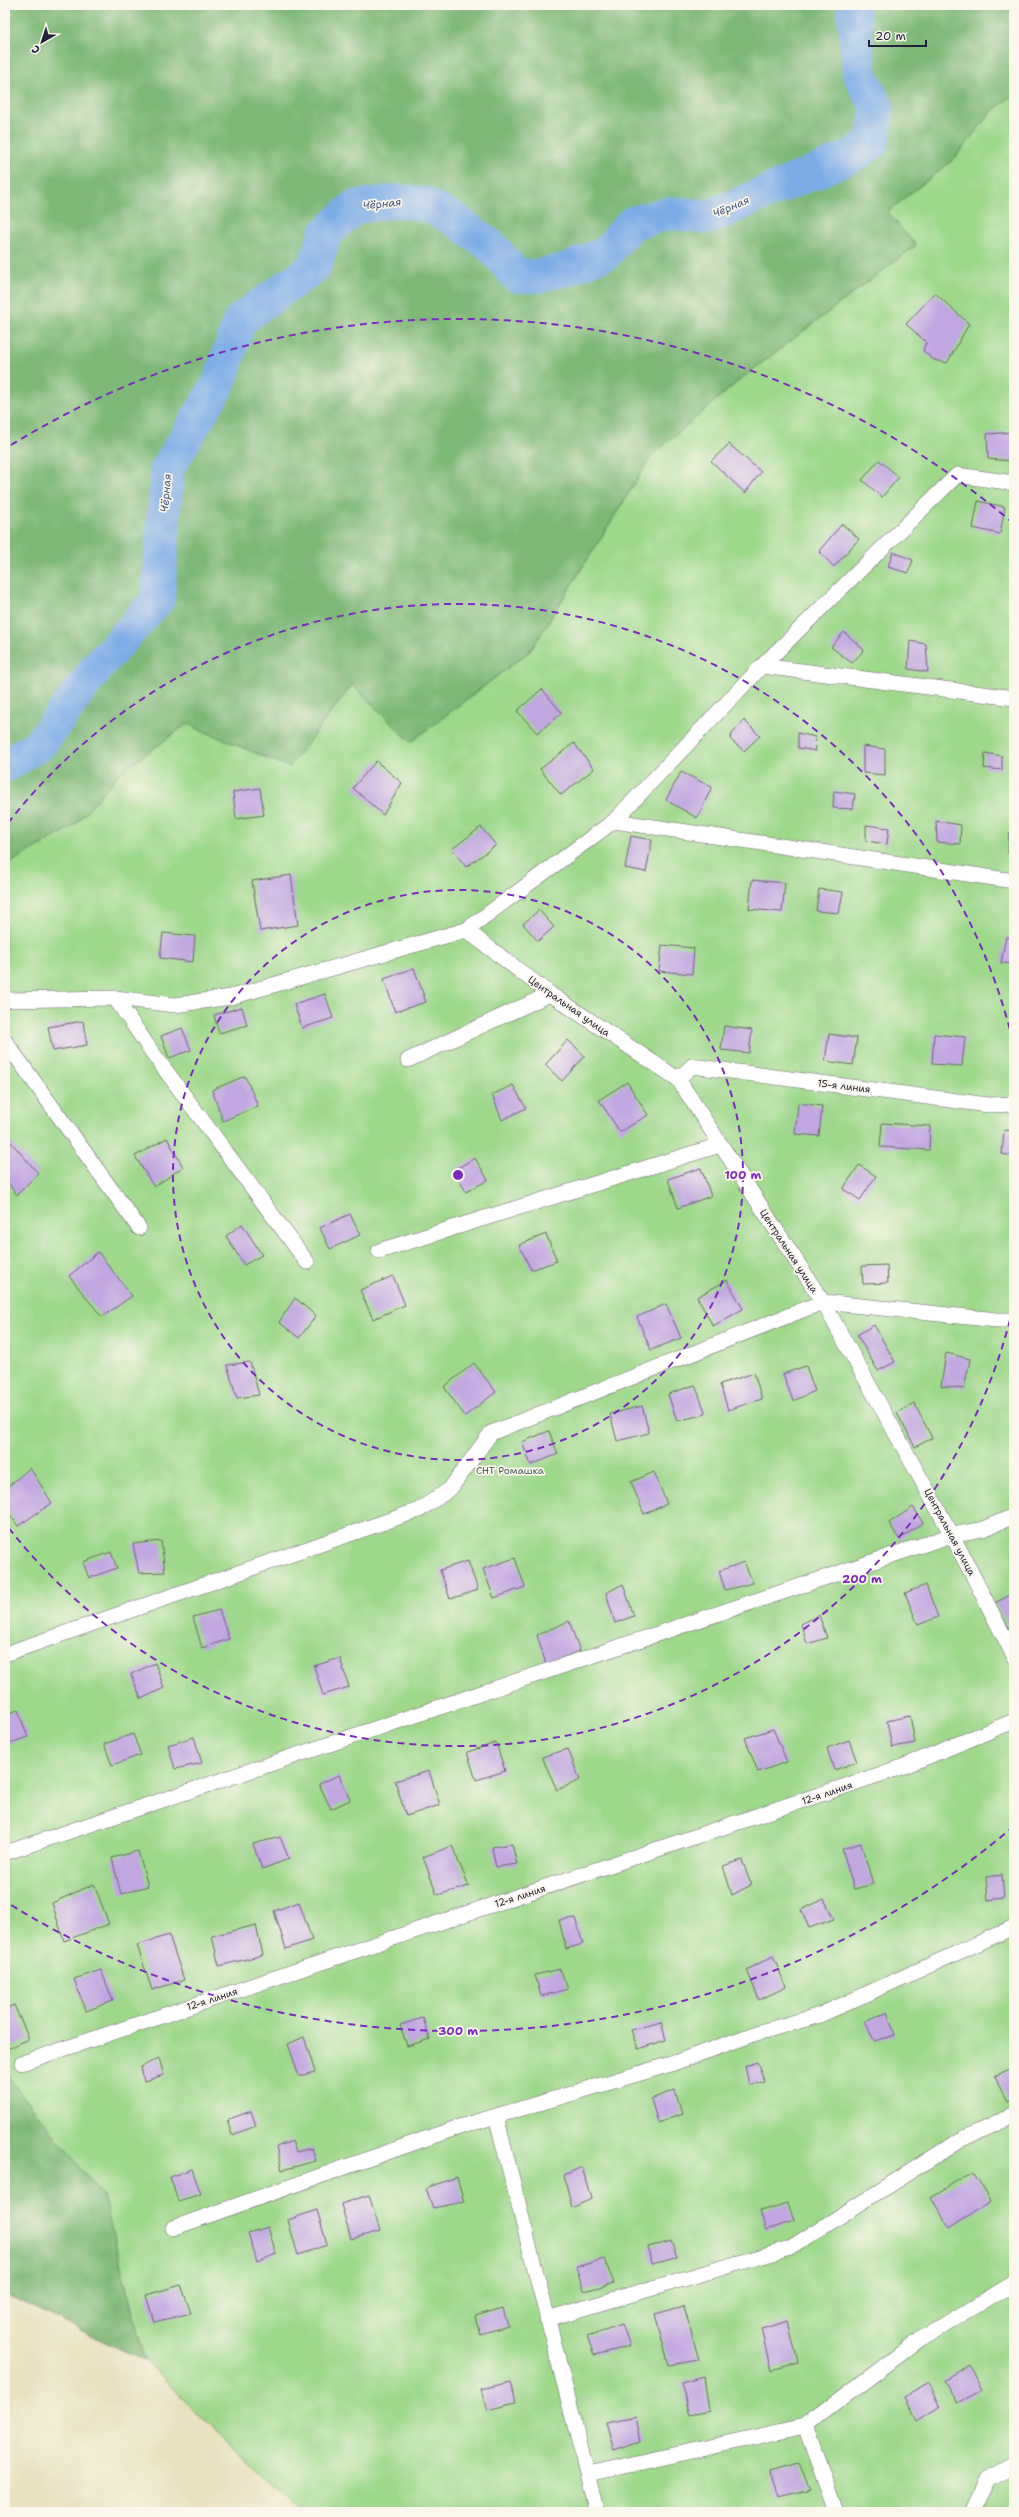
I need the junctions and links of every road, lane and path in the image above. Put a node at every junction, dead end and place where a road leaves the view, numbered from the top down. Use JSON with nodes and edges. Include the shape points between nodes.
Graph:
{"nodes":[{"id":1,"x":1014,"y":483,"type":"edge"},
{"id":2,"x":762,"y":666,"type":"junction"},
{"id":3,"x":1014,"y":698,"type":"edge"},
{"id":4,"x":614,"y":821,"type":"junction"},
{"id":5,"x":1014,"y":881,"type":"edge"},
{"id":6,"x":466,"y":930,"type":"junction"},
{"id":7,"x":550,"y":994,"type":"junction"},
{"id":8,"x":115,"y":998,"type":"junction"},
{"id":9,"x":5,"y":1000,"type":"edge"},
{"id":10,"x":5,"y":1041,"type":"edge"},
{"id":11,"x":408,"y":1060,"type":"dead end"},
{"id":12,"x":678,"y":1079,"type":"junction"},
{"id":13,"x":1014,"y":1104,"type":"edge"},
{"id":14,"x":720,"y":1145,"type":"junction"},
{"id":15,"x":139,"y":1228,"type":"dead end"},
{"id":16,"x":379,"y":1251,"type":"dead end"},
{"id":17,"x":307,"y":1262,"type":"dead end"},
{"id":18,"x":823,"y":1302,"type":"junction"},
{"id":19,"x":1014,"y":1320,"type":"edge"},
{"id":20,"x":1014,"y":1516,"type":"edge"},
{"id":21,"x":952,"y":1535,"type":"junction"},
{"id":22,"x":5,"y":1654,"type":"edge"},
{"id":23,"x":1014,"y":1656,"type":"edge"},
{"id":24,"x":1014,"y":1721,"type":"edge"},
{"id":25,"x":5,"y":1854,"type":"edge"},
{"id":26,"x":1014,"y":1927,"type":"edge"},
{"id":27,"x":22,"y":2063,"type":"dead end"},
{"id":28,"x":1014,"y":2114,"type":"edge"},
{"id":29,"x":496,"y":2116,"type":"junction"},
{"id":30,"x":173,"y":2228,"type":"dead end"},
{"id":31,"x":1014,"y":2283,"type":"edge"},
{"id":32,"x":547,"y":2319,"type":"junction"},
{"id":33,"x":806,"y":2426,"type":"junction"},
{"id":34,"x":1014,"y":2465,"type":"edge"},
{"id":35,"x":588,"y":2474,"type":"junction"},
{"id":36,"x":597,"y":2512,"type":"edge"},
{"id":37,"x":836,"y":2512,"type":"edge"},
{"id":38,"x":973,"y":2512,"type":"edge"}],
"edges":[{"from":1,"to":2,"type":"street","via":[[957,475]]},
{"from":2,"to":3,"type":"street"},
{"from":2,"to":4,"type":"street"},
{"from":4,"to":5,"type":"street"},
{"from":4,"to":6,"type":"street"},
{"from":6,"to":7,"type":"street","name":"Центральная улица"},
{"from":6,"to":8,"type":"street","via":[[231,997],[175,1005]]},
{"from":7,"to":11,"type":"street"},
{"from":7,"to":12,"type":"street","name":"Центральная улица"},
{"from":8,"to":9,"type":"street"},
{"from":8,"to":17,"type":"street"},
{"from":10,"to":15,"type":"street"},
{"from":12,"to":13,"type":"street","name":"15-я линия","via":[[692,1066],[988,1105]]},
{"from":12,"to":14,"type":"street","name":"Центральная улица"},
{"from":14,"to":16,"type":"street"},
{"from":14,"to":18,"type":"street","name":"Центральная улица"},
{"from":18,"to":19,"type":"street"},
{"from":18,"to":21,"type":"street","name":"Центральная улица"},
{"from":18,"to":22,"type":"street","via":[[491,1433],[450,1489],[419,1510]]},
{"from":20,"to":21,"type":"street","via":[[983,1529]]},
{"from":21,"to":23,"type":"street","name":"Центральная улица"},
{"from":21,"to":25,"type":"street"},
{"from":24,"to":27,"type":"street","name":"12-я линия","via":[[902,1767]]},
{"from":26,"to":29,"type":"street","via":[[820,2015],[757,2033],[671,2064]]},
{"from":28,"to":32,"type":"street","via":[[960,2140],[790,2248]]},
{"from":29,"to":30,"type":"street"},
{"from":29,"to":32,"type":"street"},
{"from":31,"to":33,"type":"street","via":[[918,2340]]},
{"from":32,"to":35,"type":"street"},
{"from":33,"to":35,"type":"street"},
{"from":33,"to":37,"type":"street"},
{"from":34,"to":38,"type":"street","via":[[990,2480]]},
{"from":35,"to":36,"type":"street"}]}
